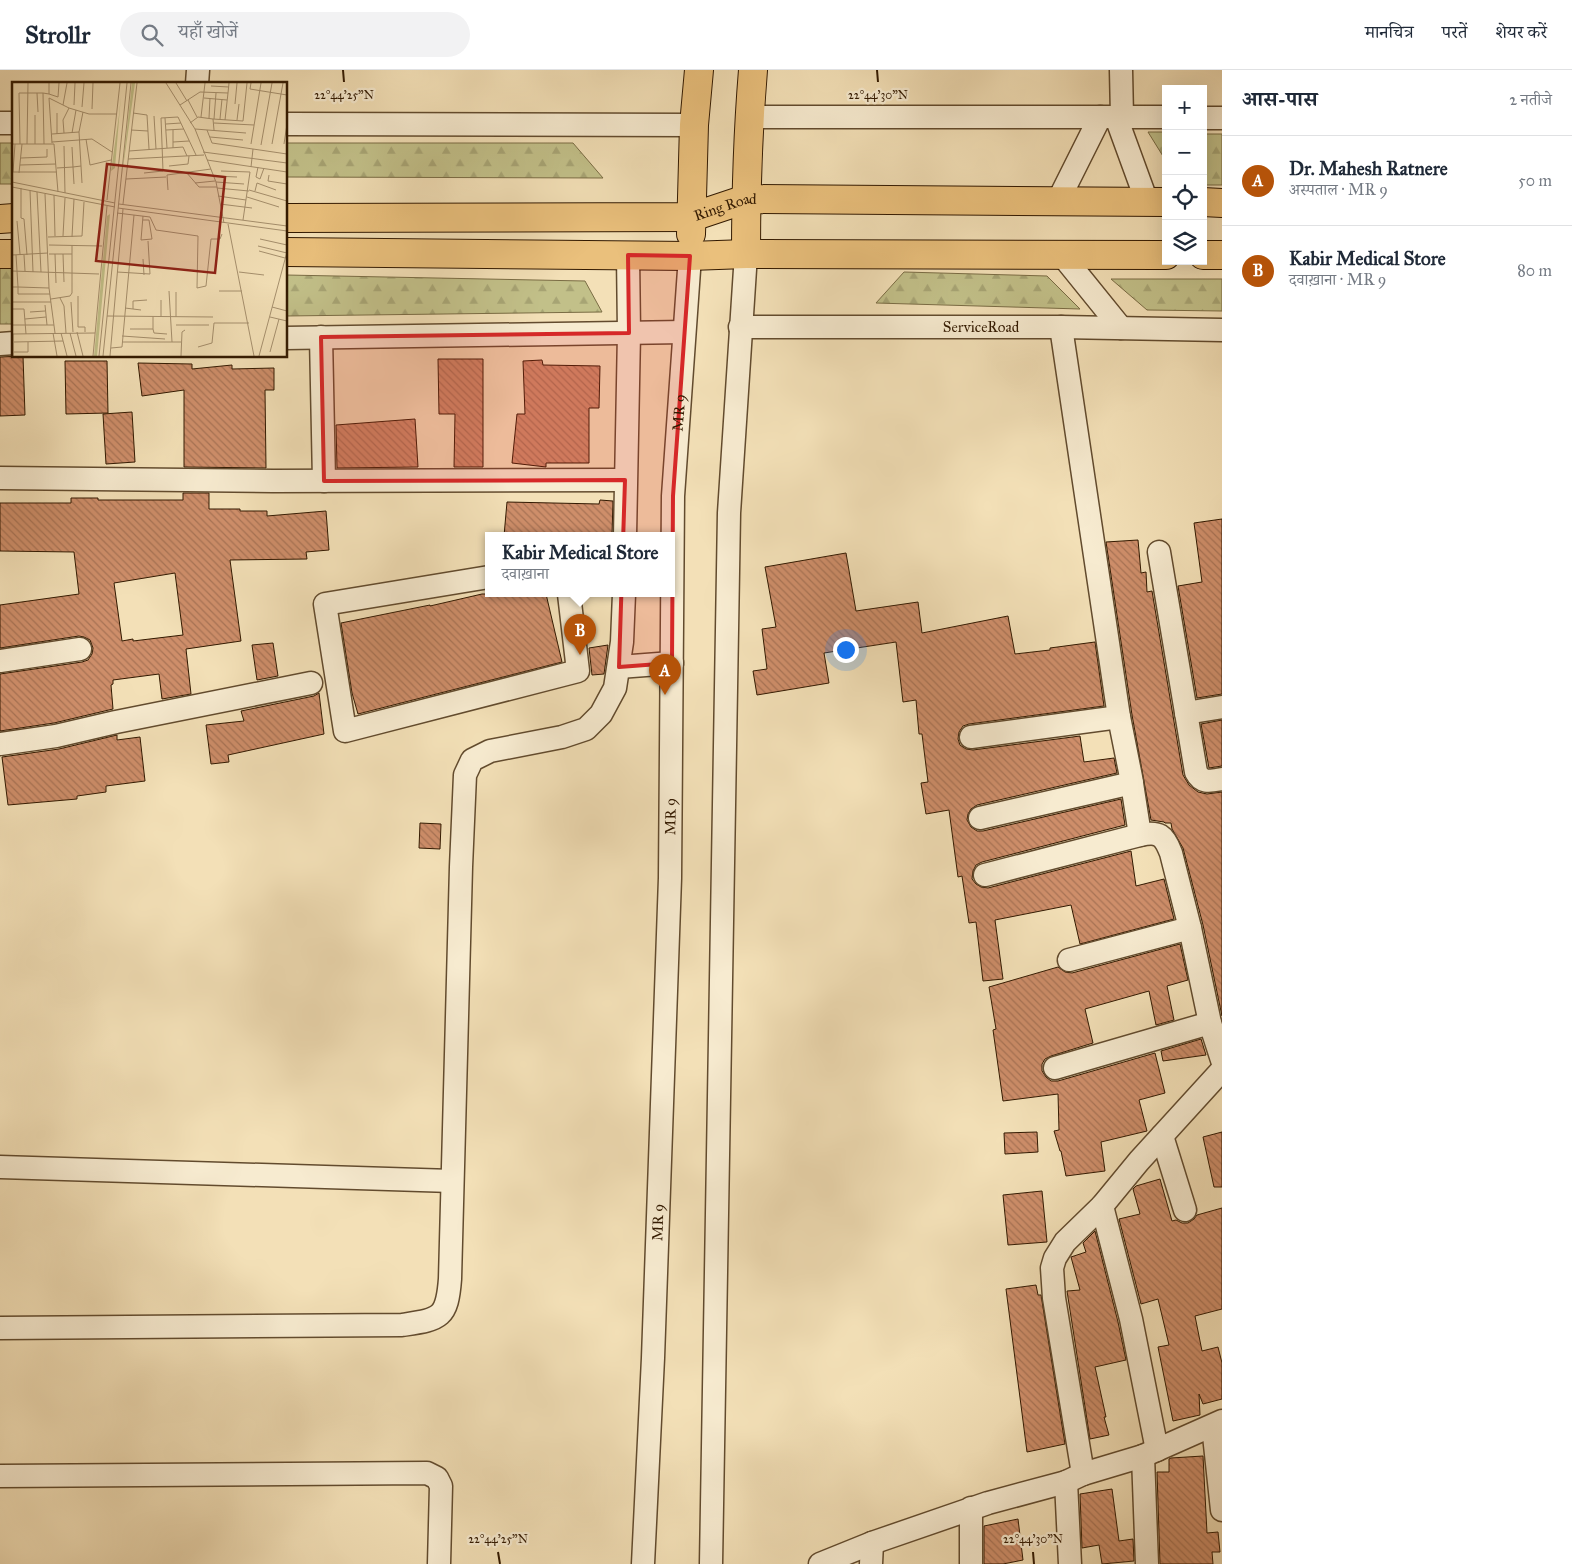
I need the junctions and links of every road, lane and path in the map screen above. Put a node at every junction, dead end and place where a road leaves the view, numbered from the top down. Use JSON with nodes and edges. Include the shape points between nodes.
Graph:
{"nodes":[{"id":1,"x":699,"y":70,"type":"edge"},
{"id":2,"x":753,"y":70,"type":"edge"},
{"id":3,"x":1121,"y":70,"type":"edge"},
{"id":4,"x":749,"y":117,"type":"junction"},
{"id":5,"x":1112,"y":117,"type":"junction"},
{"id":6,"x":1162,"y":117,"type":"edge"},
{"id":7,"x":1207,"y":118,"type":"edge"},
{"id":8,"x":1222,"y":118,"type":"edge"},
{"id":9,"x":288,"y":124,"type":"edge"},
{"id":10,"x":694,"y":126,"type":"junction"},
{"id":11,"x":746,"y":199,"type":"junction"},
{"id":12,"x":1058,"y":201,"type":"junction"},
{"id":13,"x":1156,"y":202,"type":"edge"},
{"id":14,"x":1207,"y":202,"type":"edge"},
{"id":15,"x":1222,"y":203,"type":"edge"},
{"id":16,"x":692,"y":217,"type":"junction"},
{"id":17,"x":288,"y":218,"type":"edge"},
{"id":18,"x":288,"y":252,"type":"edge"},
{"id":19,"x":746,"y":254,"type":"junction"},
{"id":20,"x":628,"y":255,"type":"junction"},
{"id":21,"x":1062,"y":255,"type":"junction"},
{"id":22,"x":1162,"y":255,"type":"edge"},
{"id":23,"x":1207,"y":255,"type":"edge"},
{"id":24,"x":1222,"y":255,"type":"edge"},
{"id":25,"x":690,"y":256,"type":"junction"},
{"id":26,"x":740,"y":326,"type":"junction"},
{"id":27,"x":1061,"y":327,"type":"junction"},
{"id":28,"x":1121,"y":328,"type":"junction"},
{"id":29,"x":1222,"y":330,"type":"edge"},
{"id":30,"x":684,"y":332,"type":"junction"},
{"id":31,"x":629,"y":333,"type":"junction"},
{"id":32,"x":322,"y":337,"type":"junction"},
{"id":33,"x":288,"y":338,"type":"edge"},
{"id":34,"x":0,"y":478,"type":"edge"},
{"id":35,"x":324,"y":480,"type":"junction"},
{"id":36,"x":626,"y":480,"type":"junction"},
{"id":37,"x":625,"y":532,"type":"edge"},
{"id":38,"x":673,"y":532,"type":"edge"},
{"id":39,"x":1159,"y":552,"type":"dead end"},
{"id":40,"x":485,"y":578,"type":"edge"},
{"id":41,"x":574,"y":597,"type":"edge"},
{"id":42,"x":624,"y":597,"type":"edge"},
{"id":43,"x":672,"y":597,"type":"edge"},
{"id":44,"x":80,"y":649,"type":"dead end"},
{"id":45,"x":0,"y":661,"type":"edge"},
{"id":46,"x":672,"y":663,"type":"junction"},
{"id":47,"x":619,"y":667,"type":"junction"},
{"id":48,"x":311,"y":683,"type":"dead end"},
{"id":49,"x":1222,"y":707,"type":"edge"},
{"id":50,"x":1186,"y":713,"type":"junction"},
{"id":51,"x":1119,"y":716,"type":"junction"},
{"id":52,"x":971,"y":737,"type":"dead end"},
{"id":53,"x":0,"y":744,"type":"edge"},
{"id":54,"x":1222,"y":779,"type":"edge"},
{"id":55,"x":1132,"y":783,"type":"junction"},
{"id":56,"x":980,"y":818,"type":"dead end"},
{"id":57,"x":1140,"y":835,"type":"junction"},
{"id":58,"x":985,"y":876,"type":"dead end"},
{"id":59,"x":1190,"y":928,"type":"junction"},
{"id":60,"x":1069,"y":960,"type":"dead end"},
{"id":61,"x":1210,"y":1023,"type":"junction"},
{"id":62,"x":1222,"y":1060,"type":"edge"},
{"id":63,"x":1055,"y":1068,"type":"dead end"},
{"id":64,"x":1222,"y":1070,"type":"edge"},
{"id":65,"x":1162,"y":1136,"type":"junction"},
{"id":66,"x":0,"y":1167,"type":"edge"},
{"id":67,"x":452,"y":1181,"type":"junction"},
{"id":68,"x":1102,"y":1206,"type":"junction"},
{"id":69,"x":1185,"y":1210,"type":"dead end"},
{"id":70,"x":0,"y":1328,"type":"edge"},
{"id":71,"x":1217,"y":1424,"type":"edge"},
{"id":72,"x":1150,"y":1453,"type":"junction"},
{"id":73,"x":0,"y":1476,"type":"edge"},
{"id":74,"x":1074,"y":1478,"type":"junction"},
{"id":75,"x":971,"y":1508,"type":"junction"},
{"id":76,"x":1222,"y":1510,"type":"edge"},
{"id":77,"x":872,"y":1554,"type":"edge"},
{"id":78,"x":439,"y":1564,"type":"edge"},
{"id":79,"x":644,"y":1564,"type":"edge"},
{"id":80,"x":711,"y":1564,"type":"edge"},
{"id":81,"x":820,"y":1564,"type":"edge"},
{"id":82,"x":971,"y":1564,"type":"edge"},
{"id":83,"x":1070,"y":1564,"type":"edge"},
{"id":84,"x":1147,"y":1564,"type":"edge"}],
"edges":[{"from":1,"to":10,"type":"main road","name":"MR 9"},
{"from":2,"to":4,"type":"main road"},
{"from":3,"to":5,"type":"street"},
{"from":4,"to":5,"type":"street"},
{"from":4,"to":11,"type":"main road"},
{"from":5,"to":6,"type":"street"},
{"from":5,"to":12,"type":"street"},
{"from":5,"to":13,"type":"street"},
{"from":7,"to":8,"type":"street"},
{"from":9,"to":10,"type":"street"},
{"from":10,"to":16,"type":"main road","name":"MR 9"},
{"from":11,"to":12,"type":"main road","name":"Ring Road"},
{"from":11,"to":16,"type":"main road","name":"Ring Road"},
{"from":11,"to":19,"type":"main road"},
{"from":12,"to":13,"type":"main road","name":"Ring Road"},
{"from":14,"to":15,"type":"main road"},
{"from":16,"to":17,"type":"main road","name":"Ring Road"},
{"from":16,"to":25,"type":"main road","name":"MR 9"},
{"from":18,"to":20,"type":"main road"},
{"from":19,"to":21,"type":"main road"},
{"from":19,"to":25,"type":"main road"},
{"from":19,"to":26,"type":"street"},
{"from":20,"to":25,"type":"main road"},
{"from":20,"to":31,"type":"street"},
{"from":21,"to":22,"type":"main road"},
{"from":21,"to":28,"type":"street"},
{"from":23,"to":24,"type":"main road"},
{"from":25,"to":30,"type":"street","name":"MR 9"},
{"from":26,"to":27,"type":"street","name":"ServiceRoad"},
{"from":26,"to":80,"type":"street","via":[[729,513]]},
{"from":27,"to":28,"type":"street","name":"ServiceRoad"},
{"from":27,"to":51,"type":"street"},
{"from":28,"to":29,"type":"street","name":"ServiceRoad"},
{"from":30,"to":31,"type":"street"},
{"from":30,"to":38,"type":"street","name":"MR 9"},
{"from":31,"to":32,"type":"street"},
{"from":31,"to":36,"type":"street"},
{"from":32,"to":33,"type":"street"},
{"from":32,"to":35,"type":"street"},
{"from":34,"to":35,"type":"street"},
{"from":35,"to":36,"type":"street"},
{"from":36,"to":37,"type":"street"},
{"from":39,"to":50,"type":"street"},
{"from":40,"to":41,"type":"street","via":[[325,604],[345,731],[578,671]]},
{"from":42,"to":47,"type":"street"},
{"from":43,"to":46,"type":"street","name":"MR 9"},
{"from":44,"to":45,"type":"street"},
{"from":46,"to":47,"type":"street"},
{"from":46,"to":79,"type":"street","name":"MR 9","via":[[670,878]]},
{"from":47,"to":67,"type":"street","via":[[616,688],[601,714],[586,729],[490,751],[472,760],[465,774]]},
{"from":48,"to":53,"type":"street","via":[[56,736]]},
{"from":49,"to":50,"type":"street"},
{"from":50,"to":54,"type":"street","via":[[1198,777],[1207,781]]},
{"from":51,"to":52,"type":"street"},
{"from":51,"to":55,"type":"street"},
{"from":55,"to":56,"type":"street"},
{"from":55,"to":57,"type":"street"},
{"from":57,"to":58,"type":"street"},
{"from":57,"to":59,"type":"street","via":[[1160,835],[1167,843]]},
{"from":59,"to":60,"type":"street"},
{"from":59,"to":61,"type":"street"},
{"from":61,"to":62,"type":"street"},
{"from":61,"to":63,"type":"street"},
{"from":64,"to":65,"type":"street"},
{"from":65,"to":68,"type":"street"},
{"from":65,"to":69,"type":"street"},
{"from":66,"to":67,"type":"street"},
{"from":67,"to":70,"type":"street","via":[[448,1301],[443,1312],[430,1321],[402,1325]]},
{"from":68,"to":72,"type":"street","via":[[1131,1319]]},
{"from":68,"to":74,"type":"street","via":[[1065,1242],[1052,1268]]},
{"from":71,"to":72,"type":"street"},
{"from":71,"to":76,"type":"street"},
{"from":72,"to":74,"type":"street"},
{"from":72,"to":84,"type":"street"},
{"from":73,"to":78,"type":"street","via":[[427,1473],[437,1478],[441,1486]]},
{"from":74,"to":75,"type":"street"},
{"from":74,"to":83,"type":"street"},
{"from":75,"to":77,"type":"street"},
{"from":75,"to":82,"type":"street"},
{"from":77,"to":81,"type":"street"}]}
